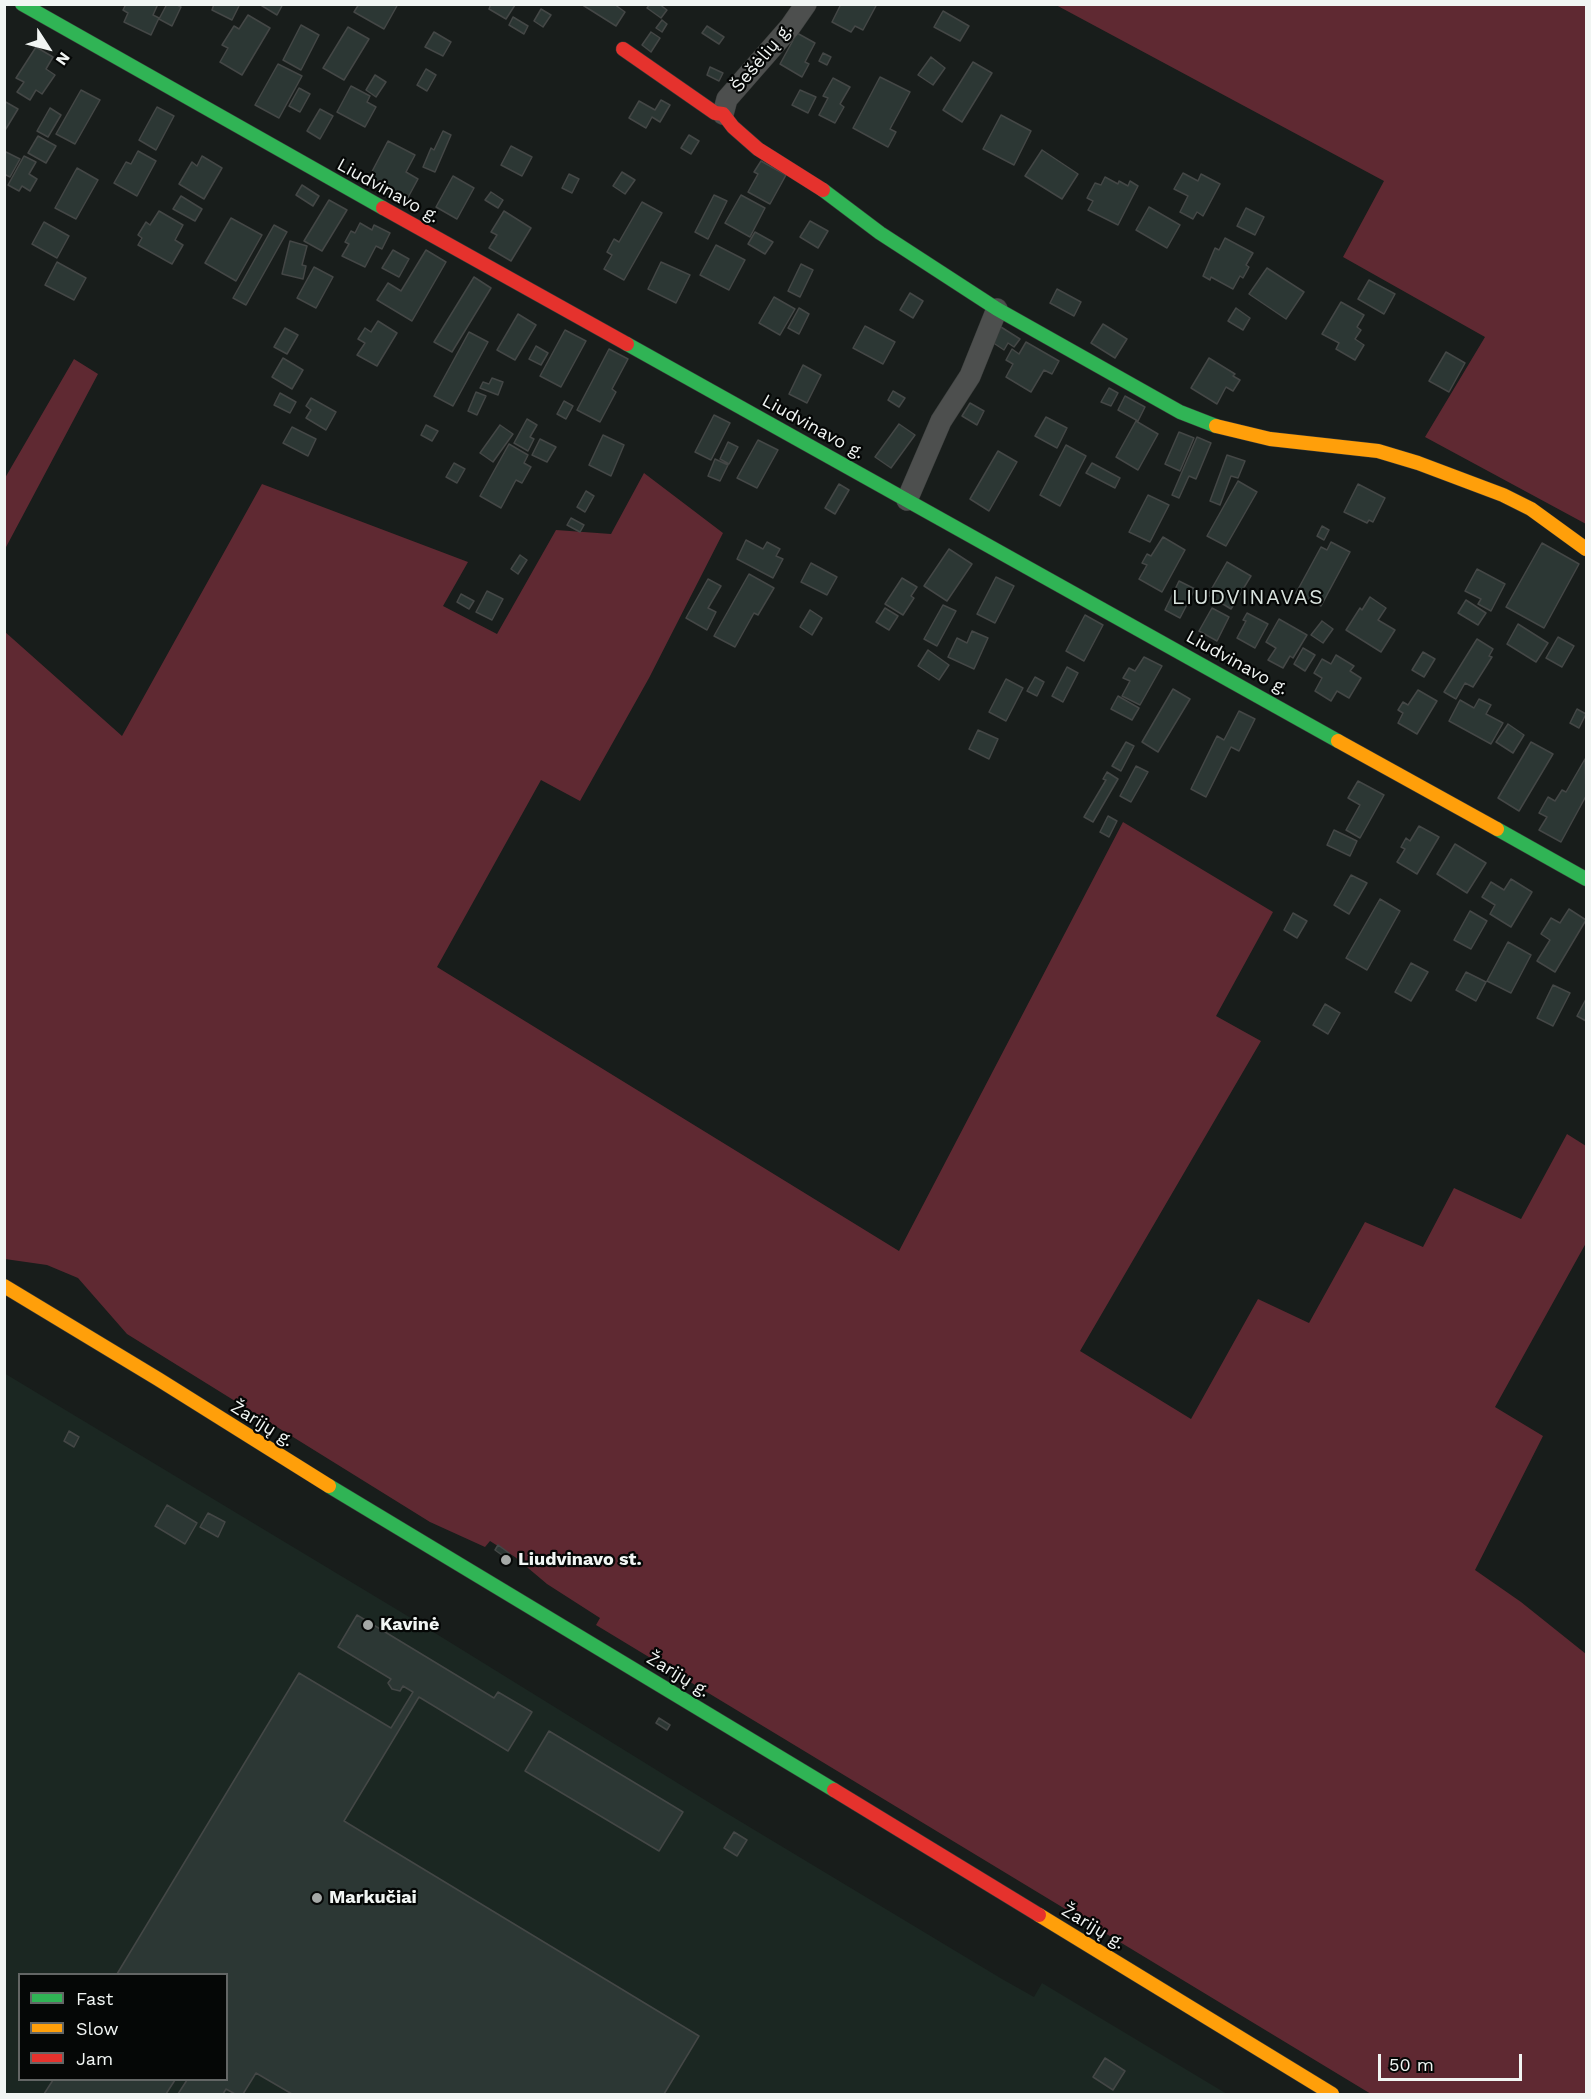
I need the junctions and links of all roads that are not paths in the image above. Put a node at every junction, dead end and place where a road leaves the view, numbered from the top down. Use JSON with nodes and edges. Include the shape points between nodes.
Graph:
{"nodes":[{"id":1,"x":22,"y":4,"type":"edge"},
{"id":2,"x":806,"y":4,"type":"edge"},
{"id":3,"x":623,"y":49,"type":"dead end"},
{"id":4,"x":723,"y":114,"type":"junction"},
{"id":5,"x":997,"y":309,"type":"junction"},
{"id":6,"x":907,"y":500,"type":"junction"},
{"id":7,"x":1587,"y":549,"type":"edge"},
{"id":8,"x":1587,"y":879,"type":"edge"},
{"id":9,"x":4,"y":1286,"type":"edge"},
{"id":10,"x":1332,"y":2094,"type":"edge"}],
"edges":[{"from":1,"to":6,"type":"street","name":"Liudvinavo g."},
{"from":2,"to":4,"type":"street","name":"Šešėlių g.","via":[[727,99]]},
{"from":3,"to":4,"type":"street","via":[[715,113]]},
{"from":4,"to":5,"type":"street","via":[[758,148]]},
{"from":5,"to":6,"type":"street","via":[[970,376],[941,422]]},
{"from":5,"to":7,"type":"street","via":[[1180,412],[1219,427],[1270,439],[1378,452],[1418,463],[1531,509]]},
{"from":6,"to":8,"type":"street","name":"Liudvinavo g."},
{"from":9,"to":10,"type":"street","name":"Žarijų g."}]}
